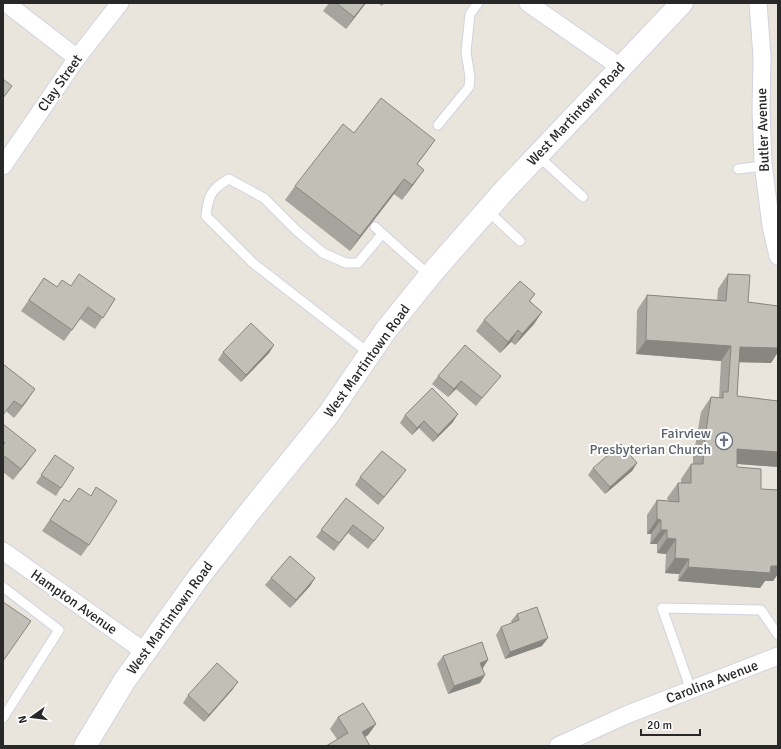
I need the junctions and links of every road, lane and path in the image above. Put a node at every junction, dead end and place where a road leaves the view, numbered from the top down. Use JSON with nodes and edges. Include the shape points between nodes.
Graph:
{"nodes":[{"id":1,"x":6,"y":3,"type":"edge"},
{"id":2,"x":120,"y":3,"type":"edge"},
{"id":3,"x":478,"y":3,"type":"edge"},
{"id":4,"x":528,"y":3,"type":"edge"},
{"id":5,"x":682,"y":3,"type":"edge"},
{"id":6,"x":758,"y":3,"type":"edge"},
{"id":7,"x":77,"y":58,"type":"junction"},
{"id":8,"x":620,"y":67,"type":"junction"},
{"id":9,"x":438,"y":125,"type":"dead end"},
{"id":10,"x":537,"y":155,"type":"junction"},
{"id":11,"x":3,"y":166,"type":"edge"},
{"id":12,"x":763,"y":166,"type":"junction"},
{"id":13,"x":738,"y":169,"type":"dead end"},
{"id":14,"x":583,"y":197,"type":"dead end"},
{"id":15,"x":487,"y":210,"type":"junction"},
{"id":16,"x":375,"y":227,"type":"edge"},
{"id":17,"x":382,"y":234,"type":"junction"},
{"id":18,"x":520,"y":241,"type":"dead end"},
{"id":19,"x":778,"y":256,"type":"edge"},
{"id":20,"x":430,"y":276,"type":"junction"},
{"id":21,"x":370,"y":354,"type":"junction"},
{"id":22,"x":3,"y":551,"type":"edge"},
{"id":23,"x":3,"y":588,"type":"edge"},
{"id":24,"x":778,"y":635,"type":"edge"},
{"id":25,"x":145,"y":652,"type":"junction"},
{"id":26,"x":778,"y":656,"type":"edge"},
{"id":27,"x":691,"y":690,"type":"junction"},
{"id":28,"x":3,"y":718,"type":"edge"},
{"id":29,"x":85,"y":746,"type":"edge"},
{"id":30,"x":558,"y":746,"type":"edge"}],
"edges":[{"from":1,"to":7,"type":"street"},
{"from":2,"to":7,"type":"street","name":"Clay Street"},
{"from":3,"to":9,"type":"lane","via":[[470,14],[466,52],[469,87]]},
{"from":4,"to":8,"type":"street"},
{"from":5,"to":8,"type":"main road","name":"West Martintown Road"},
{"from":6,"to":12,"type":"street","name":"Butler Avenue","via":[[762,56]]},
{"from":7,"to":11,"type":"street","name":"Clay Street"},
{"from":8,"to":10,"type":"main road","name":"West Martintown Road"},
{"from":10,"to":14,"type":"lane"},
{"from":10,"to":15,"type":"main road","name":"West Martintown Road"},
{"from":12,"to":13,"type":"lane"},
{"from":12,"to":19,"type":"street","name":"Butler Avenue"},
{"from":15,"to":18,"type":"lane"},
{"from":15,"to":20,"type":"main road","name":"West Martintown Road"},
{"from":16,"to":17,"type":"lane"},
{"from":17,"to":20,"type":"lane"},
{"from":17,"to":21,"type":"lane","via":[[358,263],[346,263],[324,253],[297,231],[264,198],[229,179],[217,186],[208,200],[206,216],[253,263]]},
{"from":20,"to":21,"type":"main road","name":"West Martintown Road"},
{"from":21,"to":25,"type":"main road","name":"West Martintown Road","via":[[328,415],[238,525]]},
{"from":22,"to":25,"type":"street","name":"Hampton Avenue"},
{"from":23,"to":28,"type":"lane","via":[[60,630]]},
{"from":24,"to":27,"type":"lane","via":[[761,610],[662,608]]},
{"from":25,"to":29,"type":"main road","name":"West Martintown Road"},
{"from":26,"to":27,"type":"street","name":"Carolina Avenue"},
{"from":27,"to":30,"type":"street","name":"Carolina Avenue","via":[[626,715]]}]}
